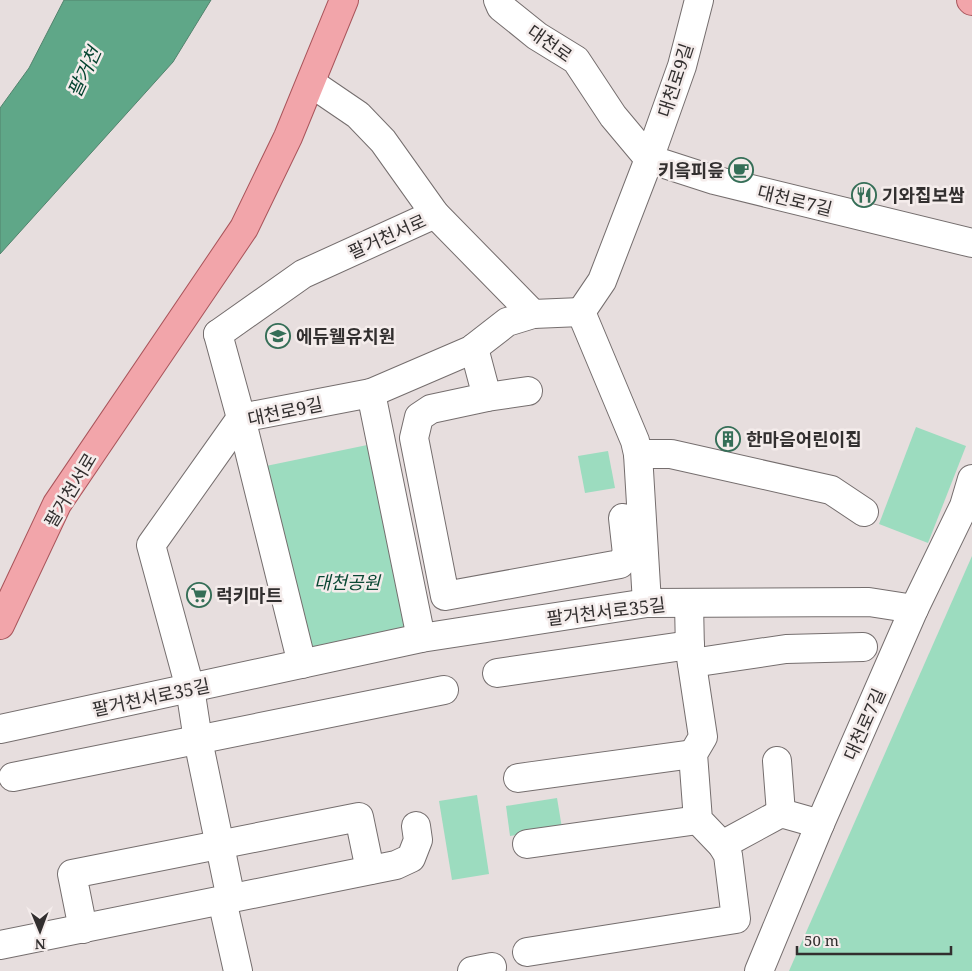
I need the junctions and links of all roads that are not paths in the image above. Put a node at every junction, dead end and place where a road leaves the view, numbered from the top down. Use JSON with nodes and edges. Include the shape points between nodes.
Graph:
{"nodes":[{"id":1,"x":344,"y":0,"type":"edge"},
{"id":2,"x":498,"y":0,"type":"edge"},
{"id":3,"x":699,"y":0,"type":"edge"},
{"id":4,"x":311,"y":83,"type":"junction"},
{"id":5,"x":649,"y":159,"type":"junction"},
{"id":6,"x":435,"y":214,"type":"junction"},
{"id":7,"x":972,"y":243,"type":"edge"},
{"id":8,"x":187,"y":312,"type":"junction"},
{"id":9,"x":581,"y":312,"type":"junction"},
{"id":10,"x":533,"y":314,"type":"junction"},
{"id":11,"x":218,"y":334,"type":"junction"},
{"id":12,"x":474,"y":348,"type":"junction"},
{"id":13,"x":528,"y":390,"type":"dead end"},
{"id":14,"x":371,"y":393,"type":"junction"},
{"id":15,"x":487,"y":397,"type":"junction"},
{"id":16,"x":241,"y":418,"type":"junction"},
{"id":17,"x":637,"y":448,"type":"junction"},
{"id":18,"x":972,"y":479,"type":"edge"},
{"id":19,"x":864,"y":512,"type":"dead end"},
{"id":20,"x":623,"y":518,"type":"dead end"},
{"id":21,"x":647,"y":603,"type":"junction"},
{"id":22,"x":689,"y":603,"type":"junction"},
{"id":23,"x":914,"y":608,"type":"junction"},
{"id":24,"x":0,"y":625,"type":"edge"},
{"id":25,"x":421,"y":638,"type":"junction"},
{"id":26,"x":863,"y":647,"type":"dead end"},
{"id":27,"x":691,"y":654,"type":"junction"},
{"id":28,"x":302,"y":664,"type":"junction"},
{"id":29,"x":497,"y":673,"type":"dead end"},
{"id":30,"x":190,"y":688,"type":"junction"},
{"id":31,"x":444,"y":690,"type":"dead end"},
{"id":32,"x":0,"y":730,"type":"edge"},
{"id":33,"x":198,"y":740,"type":"junction"},
{"id":34,"x":693,"y":754,"type":"junction"},
{"id":35,"x":777,"y":762,"type":"dead end"},
{"id":36,"x":13,"y":777,"type":"dead end"},
{"id":37,"x":518,"y":778,"type":"dead end"},
{"id":38,"x":781,"y":814,"type":"junction"},
{"id":39,"x":698,"y":820,"type":"junction"},
{"id":40,"x":820,"y":824,"type":"junction"},
{"id":41,"x":416,"y":826,"type":"dead end"},
{"id":42,"x":220,"y":844,"type":"junction"},
{"id":43,"x":527,"y":844,"type":"dead end"},
{"id":44,"x":722,"y":845,"type":"junction"},
{"id":45,"x":370,"y":870,"type":"junction"},
{"id":46,"x":226,"y":900,"type":"junction"},
{"id":47,"x":83,"y":928,"type":"junction"},
{"id":48,"x":0,"y":945,"type":"edge"},
{"id":49,"x":527,"y":952,"type":"dead end"},
{"id":50,"x":238,"y":971,"type":"edge"},
{"id":51,"x":759,"y":971,"type":"edge"}],
"edges":[{"from":1,"to":4,"type":"main road","name":"팔거천서로"},
{"from":2,"to":5,"type":"street","name":"대천로","via":[[501,7],[537,36],[576,60],[613,116]]},
{"from":3,"to":5,"type":"street","name":"대천로9길","via":[[682,66]]},
{"from":4,"to":6,"type":"street","name":"팔거천서로","via":[[358,115],[383,141]]},
{"from":4,"to":8,"type":"main road","name":"팔거천서로","via":[[244,228]]},
{"from":5,"to":7,"type":"street","name":"대천로7길","via":[[714,180]]},
{"from":5,"to":9,"type":"street","name":"대천로9길","via":[[602,281]]},
{"from":6,"to":10,"type":"street"},
{"from":6,"to":11,"type":"street","name":"팔거천서로","via":[[303,274]]},
{"from":8,"to":11,"type":"street"},
{"from":8,"to":24,"type":"main road","name":"팔거천서로","via":[[57,504]]},
{"from":9,"to":10,"type":"street","name":"대천로9길"},
{"from":9,"to":17,"type":"street"},
{"from":10,"to":12,"type":"street","name":"대천로9길","via":[[507,322]]},
{"from":11,"to":16,"type":"street"},
{"from":12,"to":14,"type":"street","name":"대천로9길"},
{"from":12,"to":15,"type":"street"},
{"from":13,"to":15,"type":"street"},
{"from":14,"to":16,"type":"street","name":"대천로9길"},
{"from":14,"to":25,"type":"street"},
{"from":15,"to":20,"type":"street","via":[[431,409],[419,417],[416,428],[414,438],[445,596],[620,564],[627,554]]},
{"from":16,"to":28,"type":"street"},
{"from":16,"to":30,"type":"street","name":"대천로9길","via":[[151,545]]},
{"from":17,"to":19,"type":"street","via":[[831,490]]},
{"from":17,"to":21,"type":"street"},
{"from":18,"to":23,"type":"street","name":"대천로7길","via":[[964,506]]},
{"from":21,"to":22,"type":"street","name":"팔거천서로35길"},
{"from":21,"to":25,"type":"street","name":"팔거천서로35길"},
{"from":22,"to":23,"type":"street","name":"팔거천서로35길","via":[[869,602]]},
{"from":22,"to":27,"type":"street"},
{"from":23,"to":40,"type":"street","name":"대천로7길"},
{"from":25,"to":28,"type":"street","name":"팔거천서로35길"},
{"from":26,"to":27,"type":"street"},
{"from":27,"to":29,"type":"street"},
{"from":27,"to":34,"type":"street","via":[[703,736]]},
{"from":28,"to":30,"type":"street","name":"팔거천서로35길"},
{"from":30,"to":32,"type":"street","name":"팔거천서로35길"},
{"from":30,"to":33,"type":"street"},
{"from":31,"to":33,"type":"street"},
{"from":33,"to":36,"type":"street"},
{"from":33,"to":42,"type":"street"},
{"from":34,"to":37,"type":"street"},
{"from":34,"to":39,"type":"street"},
{"from":35,"to":38,"type":"street"},
{"from":38,"to":40,"type":"street"},
{"from":38,"to":44,"type":"street"},
{"from":39,"to":43,"type":"street"},
{"from":39,"to":44,"type":"street"},
{"from":40,"to":51,"type":"street","name":"대천로7길"},
{"from":41,"to":45,"type":"street","via":[[418,840],[411,858],[396,865]]},
{"from":42,"to":45,"type":"street","via":[[359,818]]},
{"from":42,"to":46,"type":"street"},
{"from":42,"to":47,"type":"street","via":[[72,874]]},
{"from":44,"to":49,"type":"street","via":[[728,855],[736,919]]},
{"from":45,"to":46,"type":"street"},
{"from":46,"to":47,"type":"street"},
{"from":46,"to":50,"type":"street"},
{"from":47,"to":48,"type":"street"}]}
